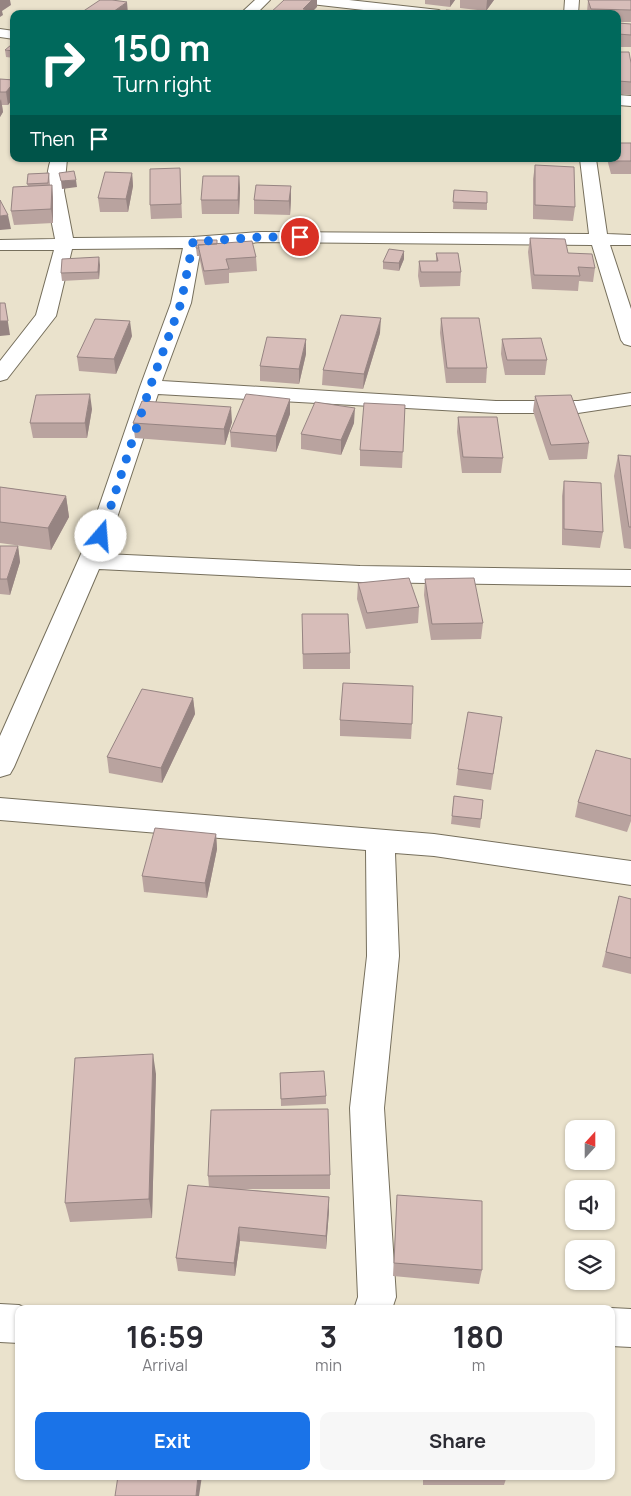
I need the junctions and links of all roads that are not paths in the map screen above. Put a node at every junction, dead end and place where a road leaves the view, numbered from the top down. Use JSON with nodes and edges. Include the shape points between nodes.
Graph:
{"nodes":[{"id":1,"x":253,"y":0,"type":"edge"},
{"id":2,"x":263,"y":0,"type":"edge"},
{"id":3,"x":312,"y":0,"type":"edge"},
{"id":4,"x":252,"y":10,"type":"edge"},
{"id":5,"x":403,"y":10,"type":"edge"},
{"id":6,"x":59,"y":162,"type":"edge"},
{"id":7,"x":588,"y":162,"type":"edge"},
{"id":8,"x":599,"y":239,"type":"junction"},
{"id":9,"x":631,"y":240,"type":"edge"},
{"id":10,"x":193,"y":242,"type":"junction"},
{"id":11,"x":64,"y":243,"type":"junction"},
{"id":12,"x":0,"y":245,"type":"edge"},
{"id":13,"x":631,"y":340,"type":"edge"},
{"id":14,"x":0,"y":375,"type":"edge"},
{"id":15,"x":150,"y":387,"type":"junction"},
{"id":16,"x":631,"y":399,"type":"edge"},
{"id":17,"x":90,"y":561,"type":"junction"},
{"id":18,"x":631,"y":578,"type":"edge"},
{"id":19,"x":0,"y":767,"type":"edge"},
{"id":20,"x":0,"y":810,"type":"edge"},
{"id":21,"x":380,"y":840,"type":"junction"},
{"id":22,"x":631,"y":872,"type":"edge"},
{"id":23,"x":374,"y":1305,"type":"edge"},
{"id":24,"x":0,"y":1323,"type":"edge"},
{"id":25,"x":15,"y":1324,"type":"edge"},
{"id":26,"x":615,"y":1327,"type":"edge"},
{"id":27,"x":631,"y":1328,"type":"edge"}],
"edges":[{"from":1,"to":2,"type":"street"},
{"from":2,"to":4,"type":"street"},
{"from":3,"to":5,"type":"street"},
{"from":6,"to":11,"type":"street","via":[[55,191]]},
{"from":7,"to":8,"type":"street"},
{"from":8,"to":9,"type":"street"},
{"from":8,"to":10,"type":"street","via":[[261,237]]},
{"from":8,"to":13,"type":"street"},
{"from":10,"to":11,"type":"street"},
{"from":10,"to":15,"type":"street","via":[[181,303]]},
{"from":11,"to":12,"type":"street"},
{"from":11,"to":14,"type":"street","via":[[46,316]]},
{"from":15,"to":16,"type":"street","via":[[496,407],[578,407]]},
{"from":15,"to":17,"type":"street"},
{"from":17,"to":18,"type":"street","via":[[273,572],[530,579]]},
{"from":17,"to":19,"type":"street"},
{"from":20,"to":21,"type":"street"},
{"from":21,"to":22,"type":"street"},
{"from":21,"to":23,"type":"street","via":[[383,956],[367,1108],[377,1297]]},
{"from":24,"to":25,"type":"street"},
{"from":26,"to":27,"type":"street"}]}
